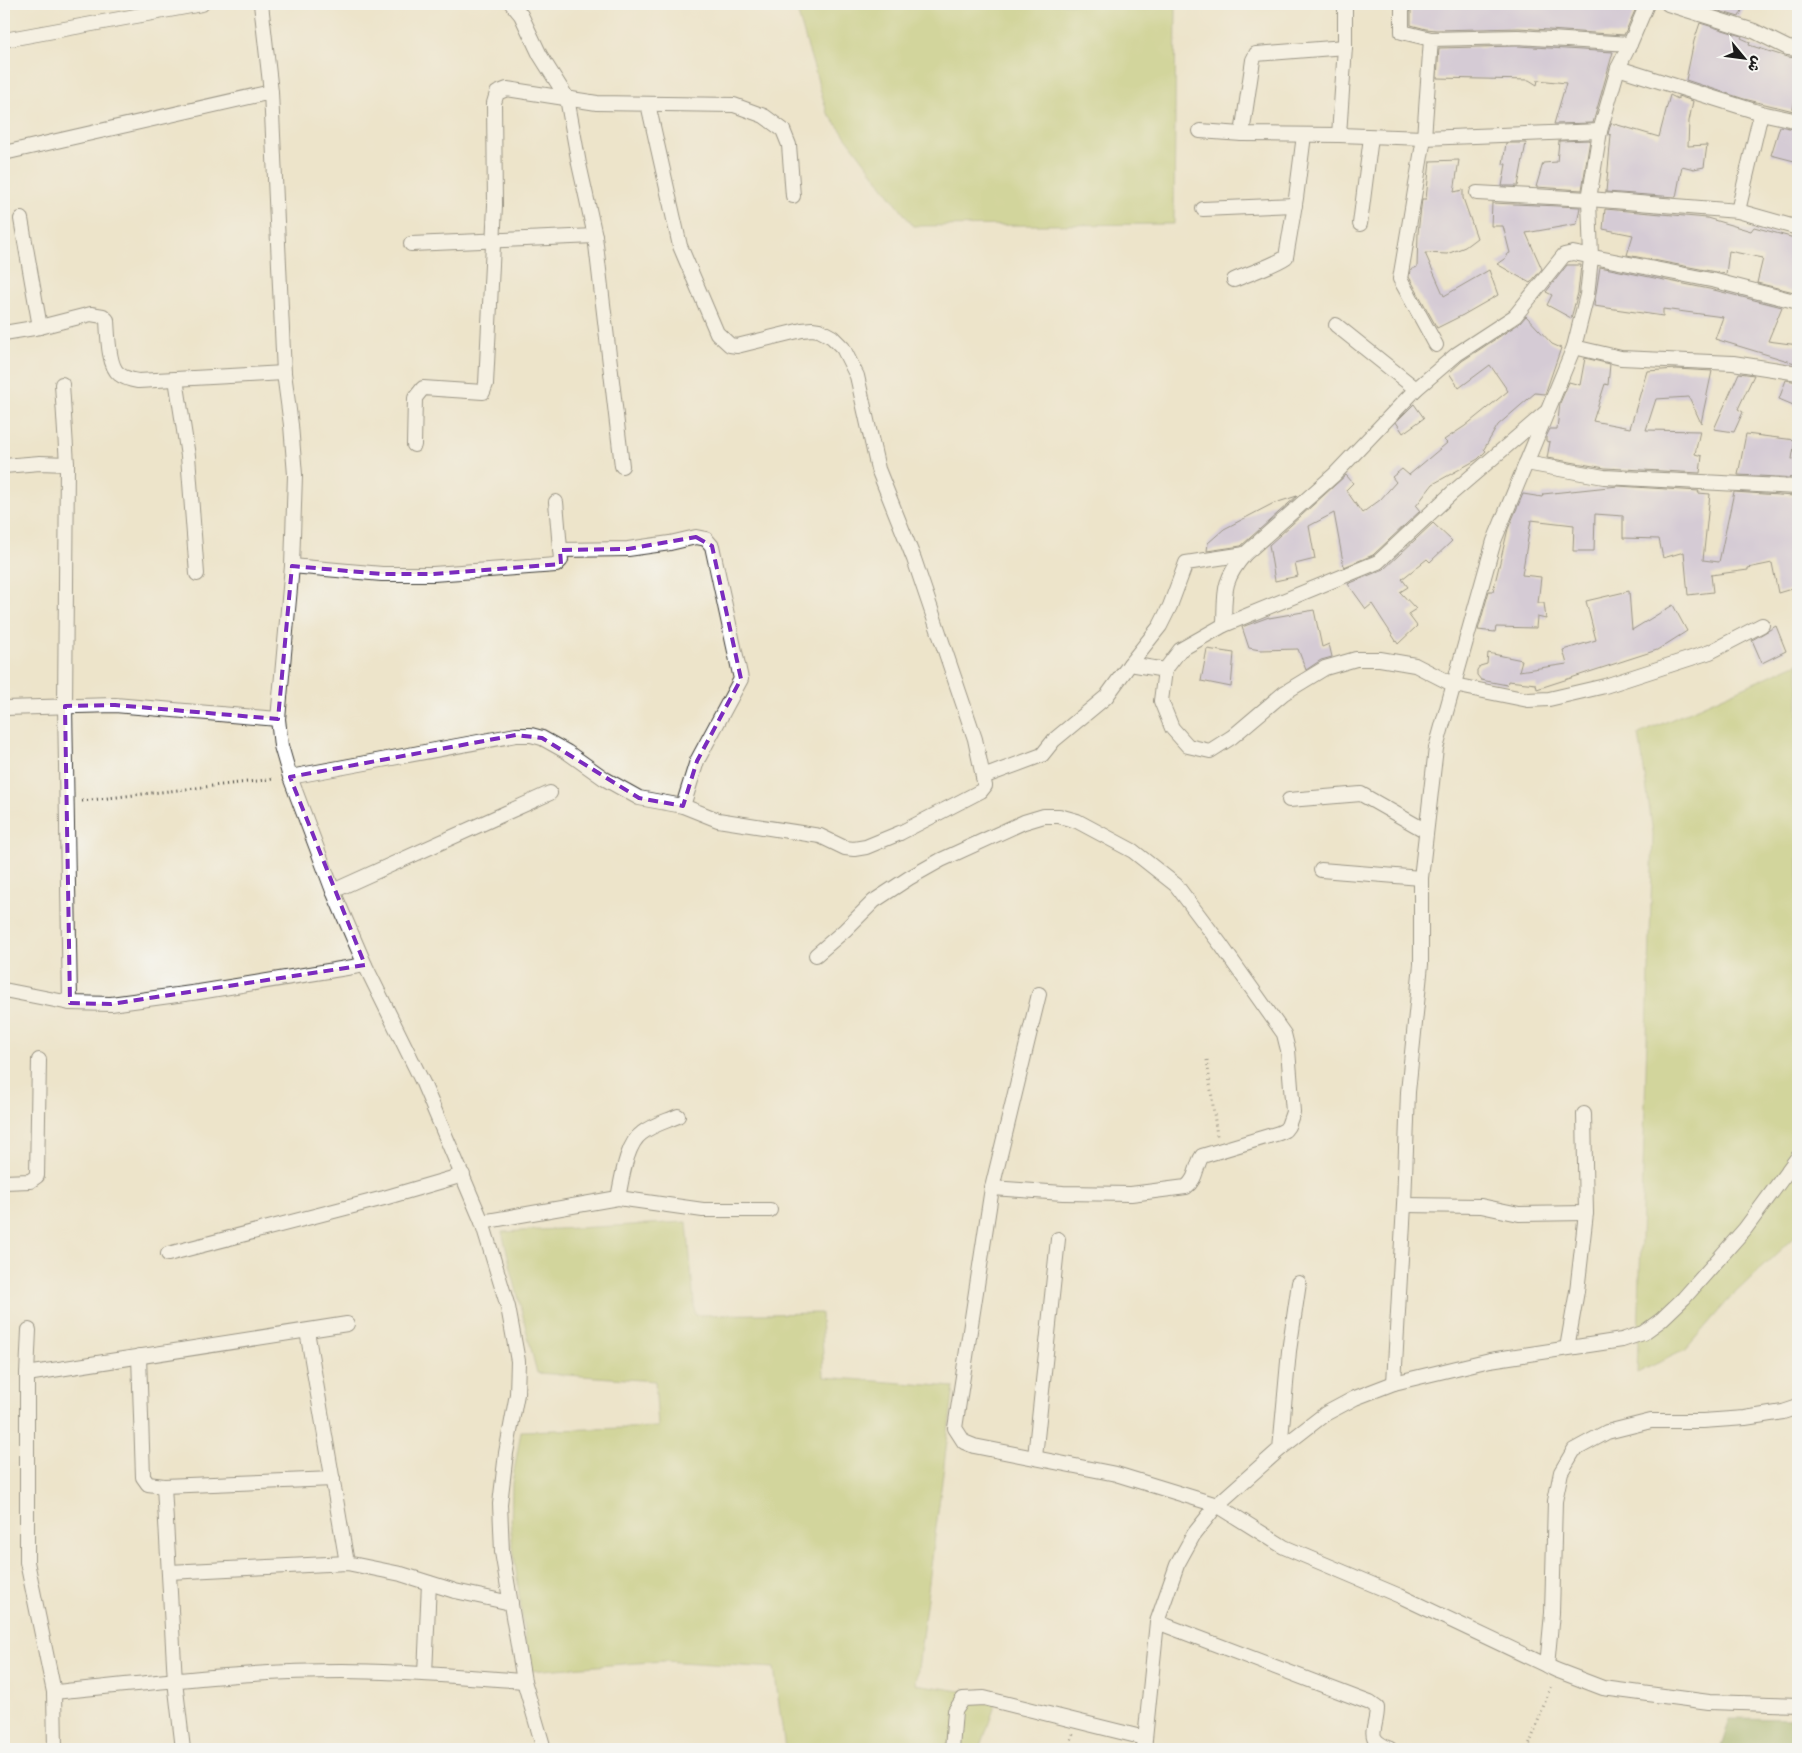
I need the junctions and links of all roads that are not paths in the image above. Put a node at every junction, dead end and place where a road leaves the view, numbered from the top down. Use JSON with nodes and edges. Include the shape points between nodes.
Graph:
{"nodes":[{"id":1,"x":202,"y":4,"type":"edge"},
{"id":2,"x":261,"y":4,"type":"edge"},
{"id":3,"x":512,"y":4,"type":"edge"},
{"id":4,"x":1345,"y":4,"type":"edge"},
{"id":5,"x":1402,"y":4,"type":"edge"},
{"id":6,"x":1647,"y":4,"type":"edge"},
{"id":7,"x":1668,"y":4,"type":"edge"},
{"id":8,"x":1431,"y":39,"type":"junction"},
{"id":9,"x":4,"y":40,"type":"edge"},
{"id":10,"x":1630,"y":44,"type":"junction"},
{"id":11,"x":1345,"y":47,"type":"junction"},
{"id":12,"x":1798,"y":49,"type":"edge"},
{"id":13,"x":1618,"y":68,"type":"junction"},
{"id":14,"x":271,"y":92,"type":"junction"},
{"id":15,"x":567,"y":98,"type":"junction"},
{"id":16,"x":648,"y":104,"type":"junction"},
{"id":17,"x":1762,"y":113,"type":"junction"},
{"id":18,"x":1798,"y":121,"type":"edge"},
{"id":19,"x":1200,"y":131,"type":"dead end"},
{"id":20,"x":1600,"y":131,"type":"junction"},
{"id":21,"x":1242,"y":134,"type":"junction"},
{"id":22,"x":1304,"y":135,"type":"junction"},
{"id":23,"x":1339,"y":135,"type":"junction"},
{"id":24,"x":1371,"y":137,"type":"junction"},
{"id":25,"x":1424,"y":138,"type":"junction"},
{"id":26,"x":4,"y":153,"type":"edge"},
{"id":27,"x":1476,"y":193,"type":"dead end"},
{"id":28,"x":793,"y":196,"type":"dead end"},
{"id":29,"x":1589,"y":199,"type":"junction"},
{"id":30,"x":1295,"y":205,"type":"junction"},
{"id":31,"x":1203,"y":209,"type":"dead end"},
{"id":32,"x":1738,"y":210,"type":"junction"},
{"id":33,"x":20,"y":219,"type":"dead end"},
{"id":34,"x":1360,"y":224,"type":"dead end"},
{"id":35,"x":1798,"y":228,"type":"edge"},
{"id":36,"x":595,"y":236,"type":"junction"},
{"id":37,"x":493,"y":239,"type":"junction"},
{"id":38,"x":411,"y":244,"type":"dead end"},
{"id":39,"x":1591,"y":258,"type":"junction"},
{"id":40,"x":1234,"y":280,"type":"dead end"},
{"id":41,"x":1798,"y":302,"type":"edge"},
{"id":42,"x":1336,"y":324,"type":"dead end"},
{"id":43,"x":40,"y":327,"type":"junction"},
{"id":44,"x":4,"y":333,"type":"edge"},
{"id":45,"x":1436,"y":345,"type":"dead end"},
{"id":46,"x":1574,"y":347,"type":"junction"},
{"id":47,"x":284,"y":373,"type":"junction"},
{"id":48,"x":1798,"y":373,"type":"edge"},
{"id":49,"x":176,"y":379,"type":"junction"},
{"id":50,"x":62,"y":384,"type":"dead end"},
{"id":51,"x":1416,"y":389,"type":"junction"},
{"id":52,"x":1548,"y":411,"type":"junction"},
{"id":53,"x":414,"y":444,"type":"dead end"},
{"id":54,"x":1526,"y":463,"type":"junction"},
{"id":55,"x":66,"y":464,"type":"junction"},
{"id":56,"x":4,"y":466,"type":"edge"},
{"id":57,"x":622,"y":466,"type":"dead end"},
{"id":58,"x":1798,"y":487,"type":"edge"},
{"id":59,"x":556,"y":502,"type":"dead end"},
{"id":60,"x":560,"y":550,"type":"junction"},
{"id":61,"x":1245,"y":554,"type":"junction"},
{"id":62,"x":292,"y":566,"type":"junction"},
{"id":63,"x":197,"y":574,"type":"dead end"},
{"id":64,"x":1224,"y":625,"type":"junction"},
{"id":65,"x":1762,"y":625,"type":"dead end"},
{"id":66,"x":1130,"y":664,"type":"junction"},
{"id":67,"x":1165,"y":670,"type":"junction"},
{"id":68,"x":1454,"y":685,"type":"junction"},
{"id":69,"x":65,"y":706,"type":"junction"},
{"id":70,"x":4,"y":708,"type":"edge"},
{"id":71,"x":278,"y":718,"type":"junction"},
{"id":72,"x":290,"y":777,"type":"junction"},
{"id":73,"x":983,"y":777,"type":"junction"},
{"id":74,"x":550,"y":793,"type":"dead end"},
{"id":75,"x":1289,"y":800,"type":"dead end"},
{"id":76,"x":683,"y":806,"type":"junction"},
{"id":77,"x":1426,"y":831,"type":"junction"},
{"id":78,"x":1321,"y":870,"type":"dead end"},
{"id":79,"x":1421,"y":878,"type":"junction"},
{"id":80,"x":333,"y":891,"type":"junction"},
{"id":81,"x":816,"y":955,"type":"dead end"},
{"id":82,"x":365,"y":965,"type":"junction"},
{"id":83,"x":4,"y":990,"type":"edge"},
{"id":84,"x":1039,"y":994,"type":"dead end"},
{"id":85,"x":70,"y":1003,"type":"junction"},
{"id":86,"x":39,"y":1060,"type":"dead end"},
{"id":87,"x":1584,"y":1114,"type":"dead end"},
{"id":88,"x":678,"y":1116,"type":"dead end"},
{"id":89,"x":1798,"y":1157,"type":"edge"},
{"id":90,"x":462,"y":1176,"type":"junction"},
{"id":91,"x":4,"y":1182,"type":"edge"},
{"id":92,"x":992,"y":1188,"type":"junction"},
{"id":93,"x":618,"y":1198,"type":"junction"},
{"id":94,"x":1404,"y":1206,"type":"junction"},
{"id":95,"x":770,"y":1210,"type":"dead end"},
{"id":96,"x":1586,"y":1212,"type":"junction"},
{"id":97,"x":482,"y":1222,"type":"junction"},
{"id":98,"x":1058,"y":1239,"type":"dead end"},
{"id":99,"x":168,"y":1254,"type":"dead end"},
{"id":100,"x":1299,"y":1283,"type":"dead end"},
{"id":101,"x":347,"y":1324,"type":"dead end"},
{"id":102,"x":29,"y":1330,"type":"dead end"},
{"id":103,"x":307,"y":1332,"type":"junction"},
{"id":104,"x":1567,"y":1348,"type":"junction"},
{"id":105,"x":139,"y":1356,"type":"junction"},
{"id":106,"x":27,"y":1374,"type":"junction"},
{"id":107,"x":1394,"y":1383,"type":"junction"},
{"id":108,"x":1798,"y":1407,"type":"edge"},
{"id":109,"x":1280,"y":1449,"type":"junction"},
{"id":110,"x":1035,"y":1457,"type":"junction"},
{"id":111,"x":333,"y":1479,"type":"junction"},
{"id":112,"x":164,"y":1486,"type":"junction"},
{"id":113,"x":1217,"y":1505,"type":"junction"},
{"id":114,"x":347,"y":1562,"type":"junction"},
{"id":115,"x":169,"y":1572,"type":"junction"},
{"id":116,"x":429,"y":1583,"type":"junction"},
{"id":117,"x":511,"y":1603,"type":"junction"},
{"id":118,"x":1157,"y":1622,"type":"junction"},
{"id":119,"x":1552,"y":1668,"type":"junction"},
{"id":120,"x":425,"y":1674,"type":"junction"},
{"id":121,"x":175,"y":1681,"type":"junction"},
{"id":122,"x":524,"y":1681,"type":"junction"},
{"id":123,"x":54,"y":1692,"type":"junction"},
{"id":124,"x":1798,"y":1705,"type":"edge"},
{"id":125,"x":1147,"y":1746,"type":"edge"},
{"id":126,"x":55,"y":1749,"type":"edge"},
{"id":127,"x":183,"y":1749,"type":"edge"},
{"id":128,"x":544,"y":1749,"type":"edge"},
{"id":129,"x":952,"y":1749,"type":"edge"},
{"id":130,"x":1390,"y":1749,"type":"edge"}],
"edges":[{"from":1,"to":9,"type":"street"},
{"from":2,"to":14,"type":"street"},
{"from":3,"to":15,"type":"street"},
{"from":4,"to":11,"type":"street"},
{"from":5,"to":8,"type":"street","via":[[1402,32]]},
{"from":6,"to":10,"type":"street"},
{"from":7,"to":12,"type":"street","via":[[1754,31],[1788,48]]},
{"from":8,"to":10,"type":"street","via":[[1518,37]]},
{"from":8,"to":25,"type":"street"},
{"from":10,"to":13,"type":"street"},
{"from":11,"to":21,"type":"street","via":[[1256,54],[1251,68]]},
{"from":11,"to":23,"type":"street"},
{"from":13,"to":17,"type":"street"},
{"from":13,"to":20,"type":"street"},
{"from":14,"to":26,"type":"street"},
{"from":14,"to":47,"type":"street"},
{"from":15,"to":16,"type":"street","via":[[597,103]]},
{"from":15,"to":36,"type":"street"},
{"from":15,"to":37,"type":"street","via":[[507,89],[497,93],[494,104]]},
{"from":16,"to":28,"type":"street","via":[[734,105],[764,116],[783,130],[789,145]]},
{"from":16,"to":73,"type":"street","via":[[680,246],[717,333],[730,345],[736,346],[802,330],[819,330],[843,348],[857,376],[878,469],[914,559],[974,738]]},
{"from":17,"to":18,"type":"street"},
{"from":17,"to":32,"type":"street"},
{"from":19,"to":21,"type":"street"},
{"from":20,"to":25,"type":"street"},
{"from":20,"to":29,"type":"street"},
{"from":21,"to":22,"type":"street"},
{"from":22,"to":23,"type":"street"},
{"from":22,"to":30,"type":"street"},
{"from":23,"to":24,"type":"street"},
{"from":24,"to":25,"type":"street"},
{"from":24,"to":34,"type":"street"},
{"from":25,"to":45,"type":"street","via":[[1400,279]]},
{"from":27,"to":29,"type":"street"},
{"from":29,"to":32,"type":"street"},
{"from":29,"to":39,"type":"street"},
{"from":30,"to":31,"type":"street"},
{"from":30,"to":40,"type":"street","via":[[1286,257]]},
{"from":32,"to":35,"type":"street"},
{"from":33,"to":43,"type":"street"},
{"from":36,"to":37,"type":"street"},
{"from":36,"to":57,"type":"street"},
{"from":37,"to":38,"type":"street"},
{"from":37,"to":53,"type":"street","via":[[483,392],[423,388],[415,398]]},
{"from":39,"to":41,"type":"street","via":[[1716,281]]},
{"from":39,"to":46,"type":"street","via":[[1587,295]]},
{"from":39,"to":51,"type":"street","via":[[1573,253],[1564,255],[1515,316],[1457,354]]},
{"from":42,"to":51,"type":"street"},
{"from":43,"to":44,"type":"street"},
{"from":43,"to":49,"type":"street","via":[[91,314],[103,316],[107,320],[112,367],[119,374],[138,381]]},
{"from":46,"to":48,"type":"street","via":[[1621,358],[1733,363]]},
{"from":46,"to":52,"type":"street"},
{"from":47,"to":49,"type":"street"},
{"from":47,"to":62,"type":"street","via":[[295,475]]},
{"from":49,"to":63,"type":"street","via":[[188,456]]},
{"from":50,"to":55,"type":"street"},
{"from":51,"to":61,"type":"street","via":[[1334,475]]},
{"from":52,"to":54,"type":"street"},
{"from":52,"to":64,"type":"street","via":[[1378,562]]},
{"from":54,"to":58,"type":"street","via":[[1604,477]]},
{"from":54,"to":68,"type":"street","via":[[1494,541]]},
{"from":55,"to":56,"type":"street"},
{"from":55,"to":69,"type":"street"},
{"from":59,"to":60,"type":"street"},
{"from":60,"to":62,"type":"street","via":[[561,560],[556,565],[433,574],[382,574]]},
{"from":60,"to":76,"type":"street","via":[[628,549],[696,537],[706,539],[712,546],[740,679],[697,761]]},
{"from":61,"to":64,"type":"street","via":[[1228,579]]},
{"from":61,"to":66,"type":"street","via":[[1186,564],[1160,626]]},
{"from":62,"to":71,"type":"street"},
{"from":64,"to":67,"type":"street","via":[[1180,650]]},
{"from":65,"to":68,"type":"street","via":[[1710,652],[1605,686],[1549,699],[1528,700]]},
{"from":66,"to":67,"type":"street"},
{"from":66,"to":73,"type":"street","via":[[1106,697],[1054,740],[1042,755]]},
{"from":67,"to":68,"type":"street","via":[[1161,701],[1172,728],[1188,746],[1210,752],[1284,693],[1325,668],[1356,659],[1415,665]]},
{"from":68,"to":77,"type":"street","via":[[1436,748]]},
{"from":69,"to":70,"type":"street"},
{"from":69,"to":71,"type":"street","via":[[115,705]]},
{"from":69,"to":85,"type":"street"},
{"from":71,"to":72,"type":"street","via":[[281,746]]},
{"from":72,"to":76,"type":"street","via":[[530,735],[567,752],[639,798]]},
{"from":72,"to":80,"type":"street"},
{"from":73,"to":76,"type":"street","via":[[985,788],[981,791],[900,833],[854,849],[839,846],[820,836],[718,820]]},
{"from":74,"to":80,"type":"street"},
{"from":75,"to":77,"type":"street","via":[[1361,794]]},
{"from":77,"to":79,"type":"street"},
{"from":78,"to":79,"type":"street"},
{"from":79,"to":94,"type":"street","via":[[1421,964],[1408,1092]]},
{"from":80,"to":82,"type":"street"},
{"from":81,"to":92,"type":"street","via":[[874,901],[909,878],[1024,822],[1044,816],[1059,816],[1076,821],[1134,851],[1176,885],[1284,1034],[1293,1112],[1288,1126],[1279,1133],[1202,1156],[1192,1183],[1186,1187],[1121,1194]]},
{"from":82,"to":85,"type":"street","via":[[111,1004]]},
{"from":82,"to":90,"type":"street","via":[[423,1083]]},
{"from":83,"to":85,"type":"street"},
{"from":84,"to":92,"type":"street"},
{"from":86,"to":91,"type":"street","via":[[38,1176],[30,1181]]},
{"from":87,"to":96,"type":"street"},
{"from":88,"to":93,"type":"street","via":[[642,1133],[635,1140]]},
{"from":89,"to":104,"type":"street","via":[[1745,1229],[1684,1298],[1660,1320],[1643,1333],[1622,1340]]},
{"from":90,"to":97,"type":"street"},
{"from":90,"to":99,"type":"street"},
{"from":92,"to":110,"type":"street","via":[[955,1428],[969,1444]]},
{"from":93,"to":95,"type":"street","via":[[703,1210]]},
{"from":93,"to":97,"type":"street"},
{"from":94,"to":96,"type":"street","via":[[1481,1206],[1519,1214]]},
{"from":94,"to":107,"type":"street"},
{"from":96,"to":104,"type":"street"},
{"from":97,"to":117,"type":"street","via":[[508,1307],[518,1361],[517,1394],[500,1504],[502,1552]]},
{"from":98,"to":110,"type":"street"},
{"from":100,"to":109,"type":"street"},
{"from":101,"to":103,"type":"street"},
{"from":102,"to":106,"type":"street"},
{"from":103,"to":105,"type":"street"},
{"from":103,"to":111,"type":"street"},
{"from":104,"to":107,"type":"street","via":[[1490,1360]]},
{"from":105,"to":106,"type":"street"},
{"from":105,"to":112,"type":"street","via":[[143,1477],[148,1484]]},
{"from":106,"to":123,"type":"street","via":[[27,1562]]},
{"from":107,"to":109,"type":"street","via":[[1355,1398],[1326,1414]]},
{"from":108,"to":119,"type":"street","via":[[1745,1418],[1651,1420],[1607,1432],[1574,1450],[1561,1472],[1555,1501]]},
{"from":109,"to":113,"type":"street"},
{"from":110,"to":113,"type":"street","via":[[1116,1474]]},
{"from":111,"to":112,"type":"street"},
{"from":111,"to":114,"type":"street"},
{"from":112,"to":115,"type":"street"},
{"from":113,"to":118,"type":"street","via":[[1194,1534],[1177,1565]]},
{"from":113,"to":119,"type":"street","via":[[1284,1547],[1400,1596]]},
{"from":114,"to":115,"type":"street"},
{"from":114,"to":116,"type":"street"},
{"from":115,"to":121,"type":"street"},
{"from":116,"to":117,"type":"street"},
{"from":116,"to":120,"type":"street"},
{"from":117,"to":122,"type":"street"},
{"from":118,"to":125,"type":"street"},
{"from":118,"to":130,"type":"street","via":[[1370,1702],[1377,1708],[1372,1735],[1380,1745]]},
{"from":119,"to":124,"type":"street","via":[[1603,1688],[1709,1702]]},
{"from":120,"to":121,"type":"street","via":[[333,1671]]},
{"from":120,"to":122,"type":"street"},
{"from":121,"to":123,"type":"street"},
{"from":121,"to":127,"type":"street"},
{"from":122,"to":128,"type":"street"},
{"from":123,"to":126,"type":"street"},
{"from":125,"to":129,"type":"street","via":[[984,1698],[963,1699],[955,1710]]}]}
